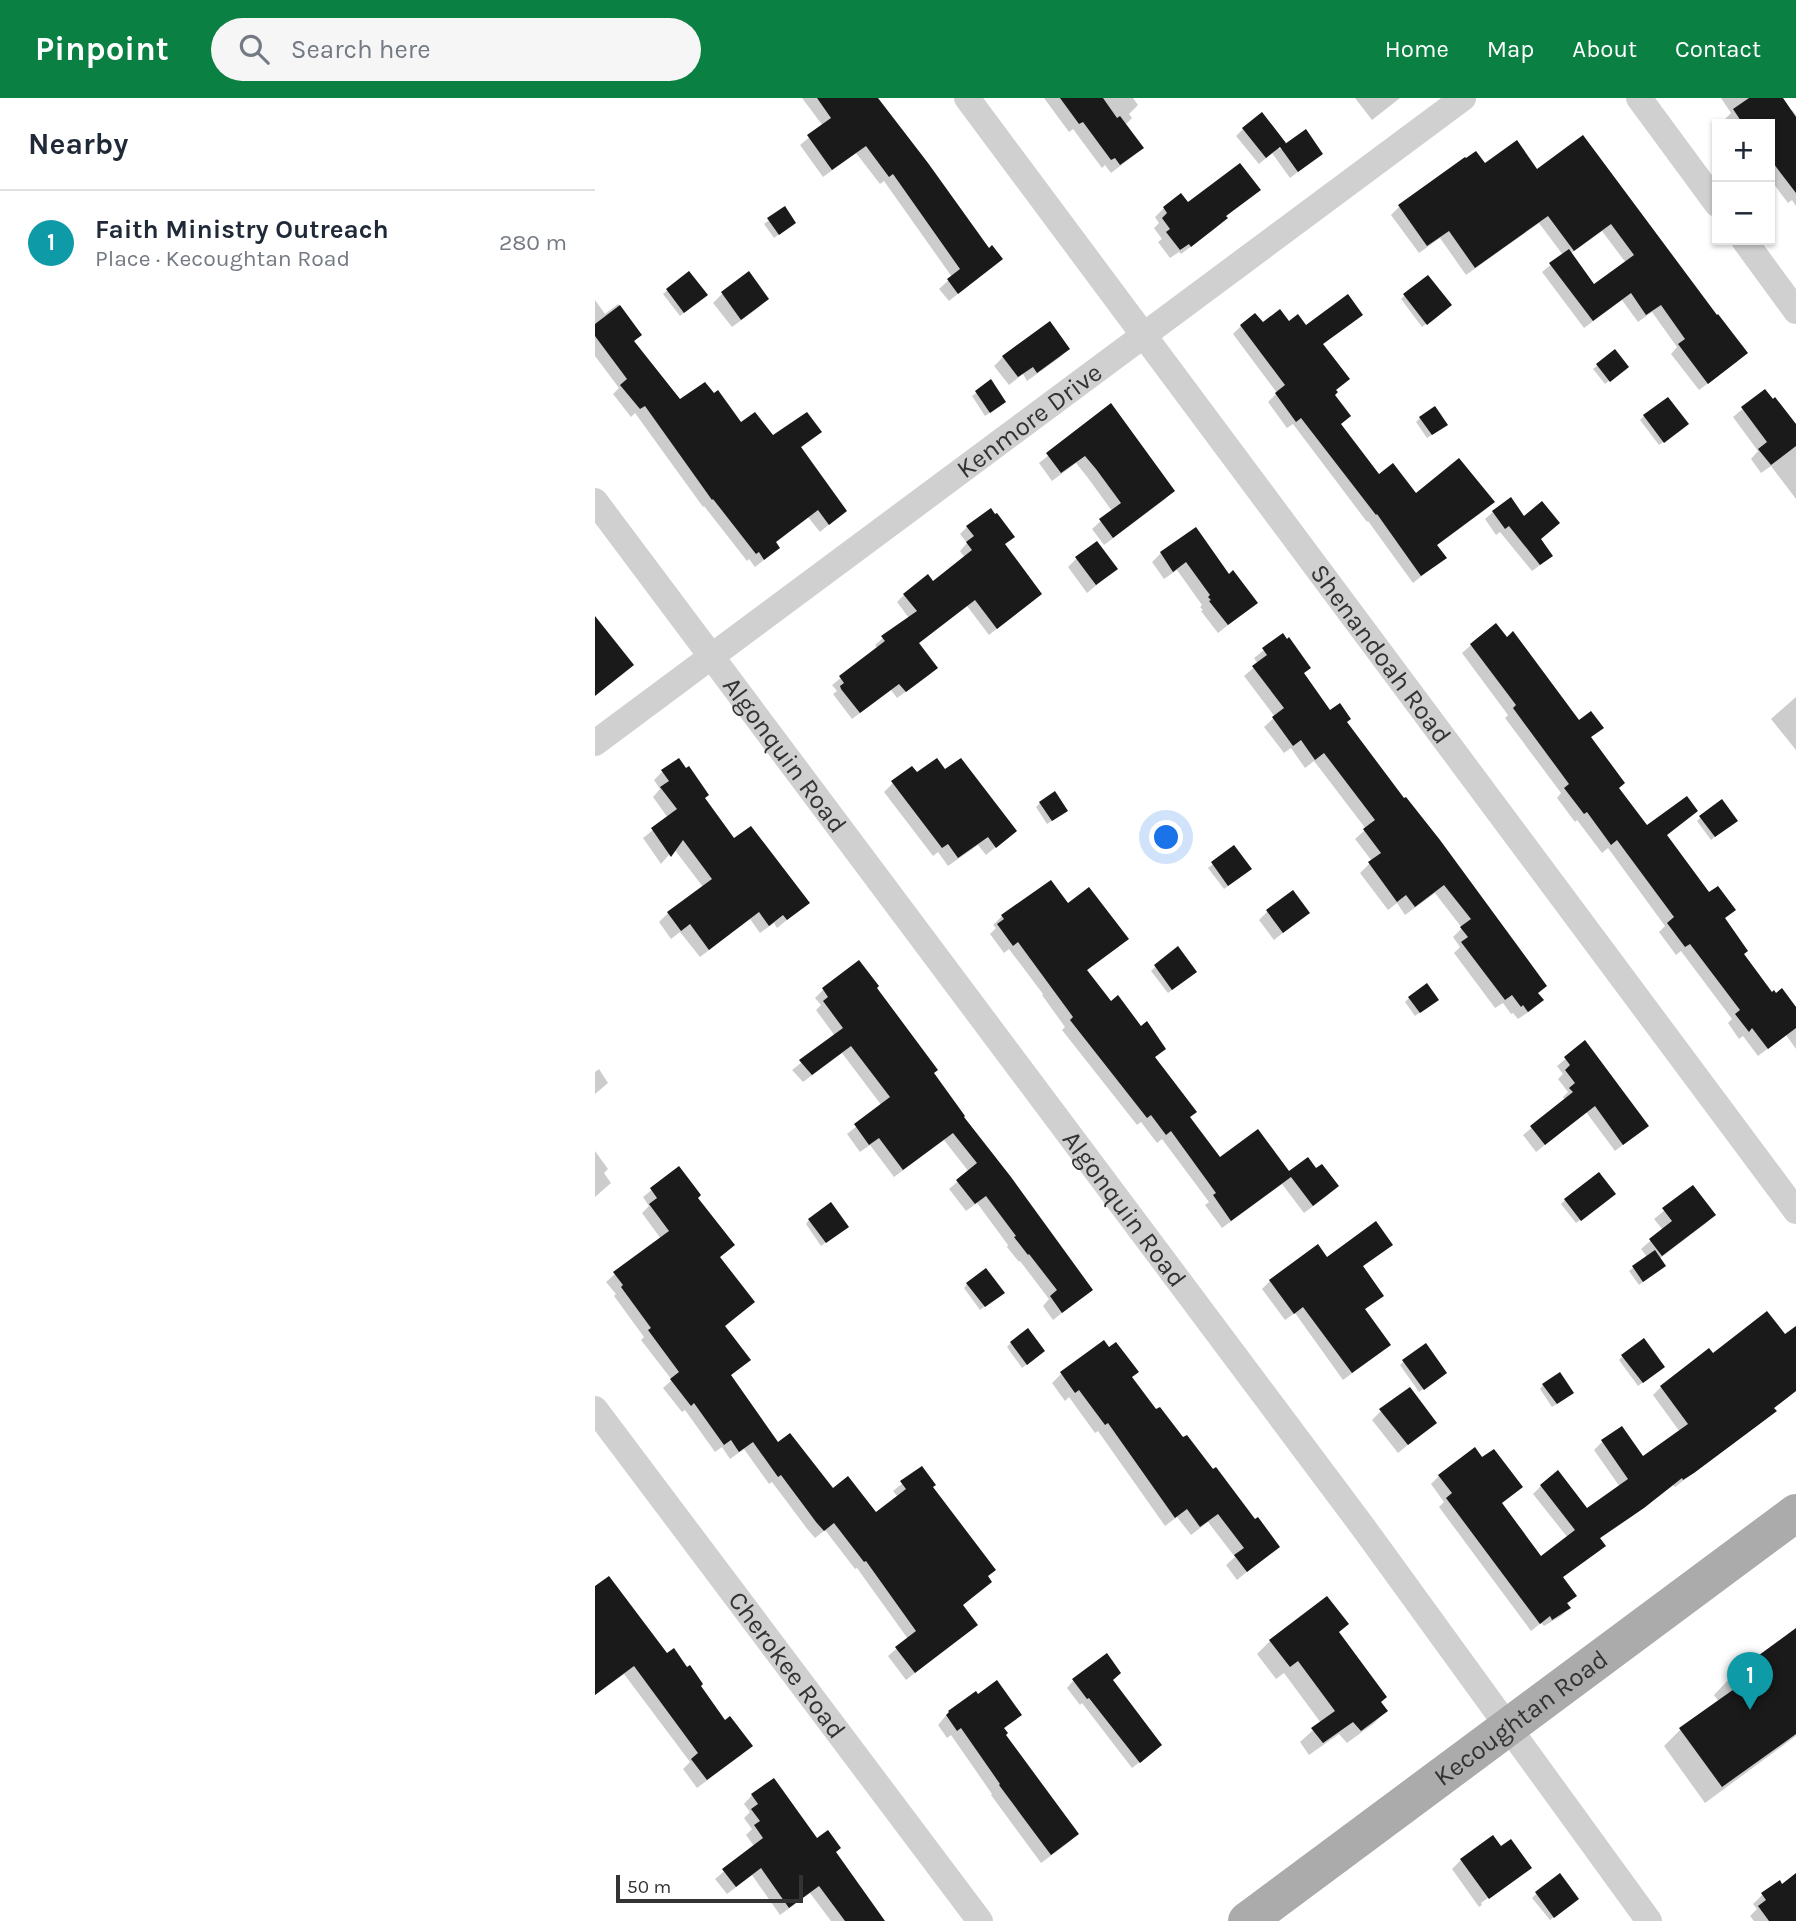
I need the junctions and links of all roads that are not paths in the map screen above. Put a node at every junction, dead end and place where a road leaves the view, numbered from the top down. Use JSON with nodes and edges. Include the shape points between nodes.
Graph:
{"nodes":[{"id":1,"x":967,"y":98,"type":"edge"},
{"id":2,"x":1463,"y":98,"type":"edge"},
{"id":3,"x":1639,"y":98,"type":"edge"},
{"id":4,"x":1712,"y":197,"type":"edge"},
{"id":5,"x":1748,"y":245,"type":"edge"},
{"id":6,"x":1796,"y":310,"type":"edge"},
{"id":7,"x":1144,"y":334,"type":"junction"},
{"id":8,"x":595,"y":501,"type":"edge"},
{"id":9,"x":711,"y":657,"type":"junction"},
{"id":10,"x":595,"y":743,"type":"edge"},
{"id":11,"x":1796,"y":1211,"type":"edge"},
{"id":12,"x":595,"y":1409,"type":"edge"},
{"id":13,"x":1796,"y":1513,"type":"edge"},
{"id":14,"x":1508,"y":1728,"type":"junction"},
{"id":15,"x":980,"y":1921,"type":"edge"},
{"id":16,"x":1247,"y":1921,"type":"edge"},
{"id":17,"x":1650,"y":1921,"type":"edge"}],
"edges":[{"from":1,"to":7,"type":"street","name":"Shenandoah Road"},
{"from":2,"to":7,"type":"street","name":"Kenmore Drive"},
{"from":3,"to":4,"type":"street"},
{"from":5,"to":6,"type":"street"},
{"from":7,"to":9,"type":"street","name":"Kenmore Drive"},
{"from":7,"to":11,"type":"street","name":"Shenandoah Road"},
{"from":8,"to":9,"type":"street","name":"Algonquin Road"},
{"from":9,"to":10,"type":"street","name":"Kenmore Drive"},
{"from":9,"to":14,"type":"street","name":"Algonquin Road","via":[[1363,1527]]},
{"from":12,"to":15,"type":"street","name":"Cherokee Road"},
{"from":13,"to":14,"type":"main road","name":"Kecoughtan Road"},
{"from":14,"to":16,"type":"main road","name":"Kecoughtan Road"},
{"from":14,"to":17,"type":"street","name":"Algonquin Road"}]}
